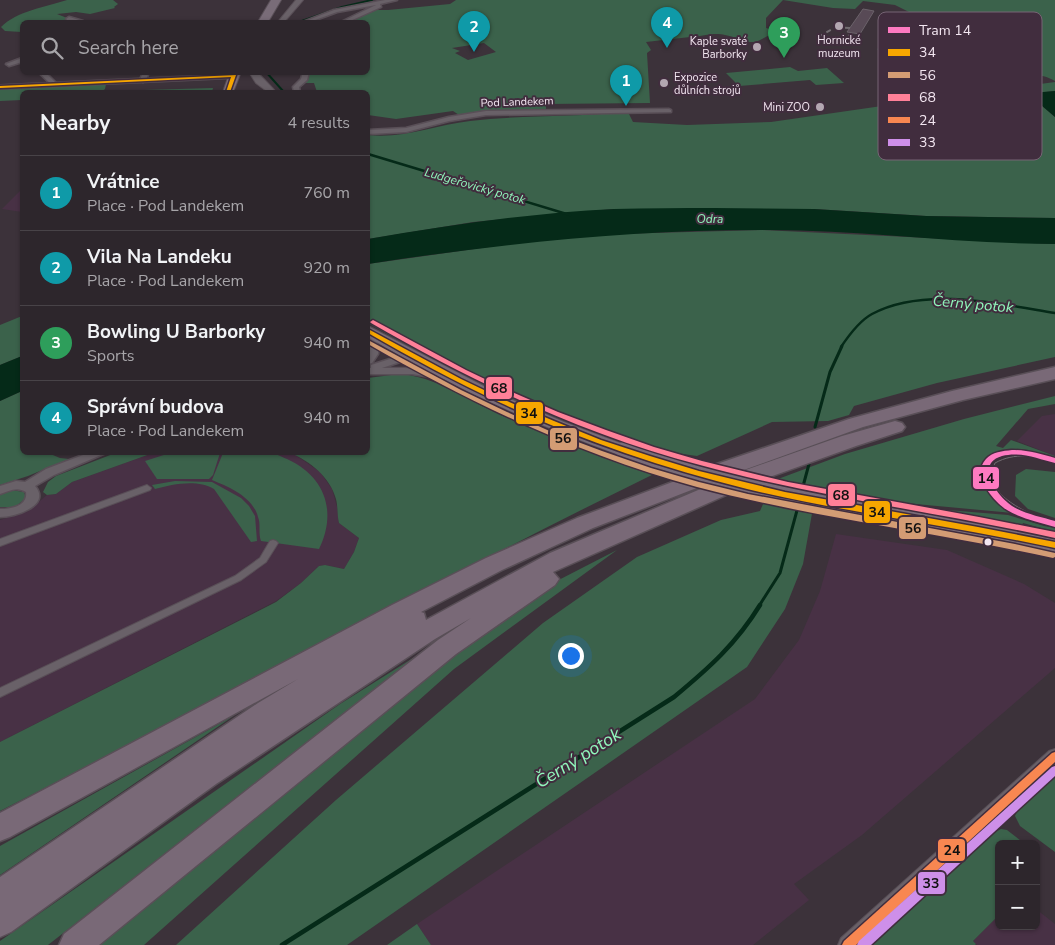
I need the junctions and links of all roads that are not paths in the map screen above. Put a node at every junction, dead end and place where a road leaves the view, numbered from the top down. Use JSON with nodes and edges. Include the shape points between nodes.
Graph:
{"nodes":[{"id":1,"x":276,"y":0,"type":"edge"},
{"id":2,"x":300,"y":0,"type":"edge"},
{"id":3,"x":394,"y":0,"type":"edge"},
{"id":4,"x":386,"y":1,"type":"edge"},
{"id":5,"x":69,"y":19,"type":"dead end"},
{"id":6,"x":73,"y":20,"type":"edge"},
{"id":7,"x":264,"y":20,"type":"edge"},
{"id":8,"x":283,"y":20,"type":"edge"},
{"id":9,"x":311,"y":20,"type":"edge"},
{"id":10,"x":348,"y":20,"type":"edge"},
{"id":11,"x":20,"y":61,"type":"edge"},
{"id":12,"x":8,"y":64,"type":"dead end"},
{"id":13,"x":44,"y":75,"type":"edge"},
{"id":14,"x":255,"y":75,"type":"edge"},
{"id":15,"x":305,"y":75,"type":"edge"},
{"id":16,"x":144,"y":76,"type":"edge"},
{"id":17,"x":232,"y":81,"type":"edge"},
{"id":18,"x":54,"y":84,"type":"junction"},
{"id":19,"x":0,"y":87,"type":"edge"},
{"id":20,"x":270,"y":90,"type":"edge"},
{"id":21,"x":297,"y":90,"type":"edge"},
{"id":22,"x":669,"y":111,"type":"dead end"},
{"id":23,"x":370,"y":132,"type":"edge"},
{"id":24,"x":370,"y":332,"type":"edge"},
{"id":25,"x":370,"y":339,"type":"edge"},
{"id":26,"x":409,"y":356,"type":"junction"},
{"id":27,"x":370,"y":358,"type":"edge"},
{"id":28,"x":370,"y":369,"type":"edge"},
{"id":29,"x":370,"y":370,"type":"edge"},
{"id":30,"x":1055,"y":373,"type":"edge"},
{"id":31,"x":444,"y":376,"type":"junction"},
{"id":32,"x":1055,"y":385,"type":"edge"},
{"id":33,"x":853,"y":432,"type":"junction"},
{"id":34,"x":95,"y":455,"type":"edge"},
{"id":35,"x":770,"y":461,"type":"junction"},
{"id":36,"x":745,"y":478,"type":"dead end"},
{"id":37,"x":714,"y":482,"type":"junction"},
{"id":38,"x":27,"y":486,"type":"junction"},
{"id":39,"x":147,"y":488,"type":"dead end"},
{"id":40,"x":0,"y":490,"type":"edge"},
{"id":41,"x":642,"y":502,"type":"junction"},
{"id":42,"x":0,"y":513,"type":"edge"},
{"id":43,"x":0,"y":543,"type":"edge"},
{"id":44,"x":273,"y":543,"type":"dead end"},
{"id":45,"x":1055,"y":545,"type":"edge"},
{"id":46,"x":0,"y":693,"type":"edge"},
{"id":47,"x":1055,"y":756,"type":"edge"},
{"id":48,"x":0,"y":828,"type":"edge"},
{"id":49,"x":0,"y":894,"type":"edge"},
{"id":50,"x":0,"y":922,"type":"edge"},
{"id":51,"x":75,"y":945,"type":"edge"},
{"id":52,"x":848,"y":945,"type":"edge"}],
"edges":[{"from":1,"to":7,"type":"main road"},
{"from":2,"to":8,"type":"street"},
{"from":3,"to":4,"type":"street"},
{"from":4,"to":9,"type":"street","via":[[336,11]]},
{"from":4,"to":10,"type":"street"},
{"from":5,"to":6,"type":"street"},
{"from":11,"to":12,"type":"street"},
{"from":13,"to":18,"type":"street"},
{"from":14,"to":20,"type":"street"},
{"from":15,"to":21,"type":"street"},
{"from":16,"to":17,"type":"street","via":[[214,77]]},
{"from":16,"to":18,"type":"street"},
{"from":18,"to":19,"type":"street"},
{"from":22,"to":23,"type":"street","name":"Pod Landekem","via":[[500,112],[449,119],[406,130]]},
{"from":24,"to":26,"type":"main road"},
{"from":25,"to":27,"type":"street","via":[[374,345]]},
{"from":26,"to":28,"type":"street"},
{"from":26,"to":31,"type":"main road"},
{"from":29,"to":31,"type":"street","via":[[412,370]]},
{"from":30,"to":33,"type":"highway","via":[[959,395]]},
{"from":31,"to":45,"type":"main road","bridge":true,"via":[[518,411],[625,451],[744,485]]},
{"from":32,"to":33,"type":"highway","via":[[920,420]]},
{"from":33,"to":35,"type":"highway"},
{"from":34,"to":38,"type":"street","via":[[50,472]]},
{"from":35,"to":36,"type":"highway"},
{"from":35,"to":37,"type":"highway"},
{"from":37,"to":41,"type":"highway"},
{"from":37,"to":50,"type":"highway","via":[[558,559],[426,632],[268,734]]},
{"from":37,"to":51,"type":"highway","via":[[674,515],[617,540],[545,580],[447,647]]},
{"from":38,"to":40,"type":"street"},
{"from":38,"to":42,"type":"street","via":[[34,495],[28,505]]},
{"from":39,"to":43,"type":"street"},
{"from":41,"to":48,"type":"highway","via":[[585,523],[494,564]]},
{"from":41,"to":49,"type":"highway","via":[[411,621],[227,738]]},
{"from":44,"to":46,"type":"street","via":[[263,560],[238,578]]},
{"from":47,"to":52,"type":"street"}]}
